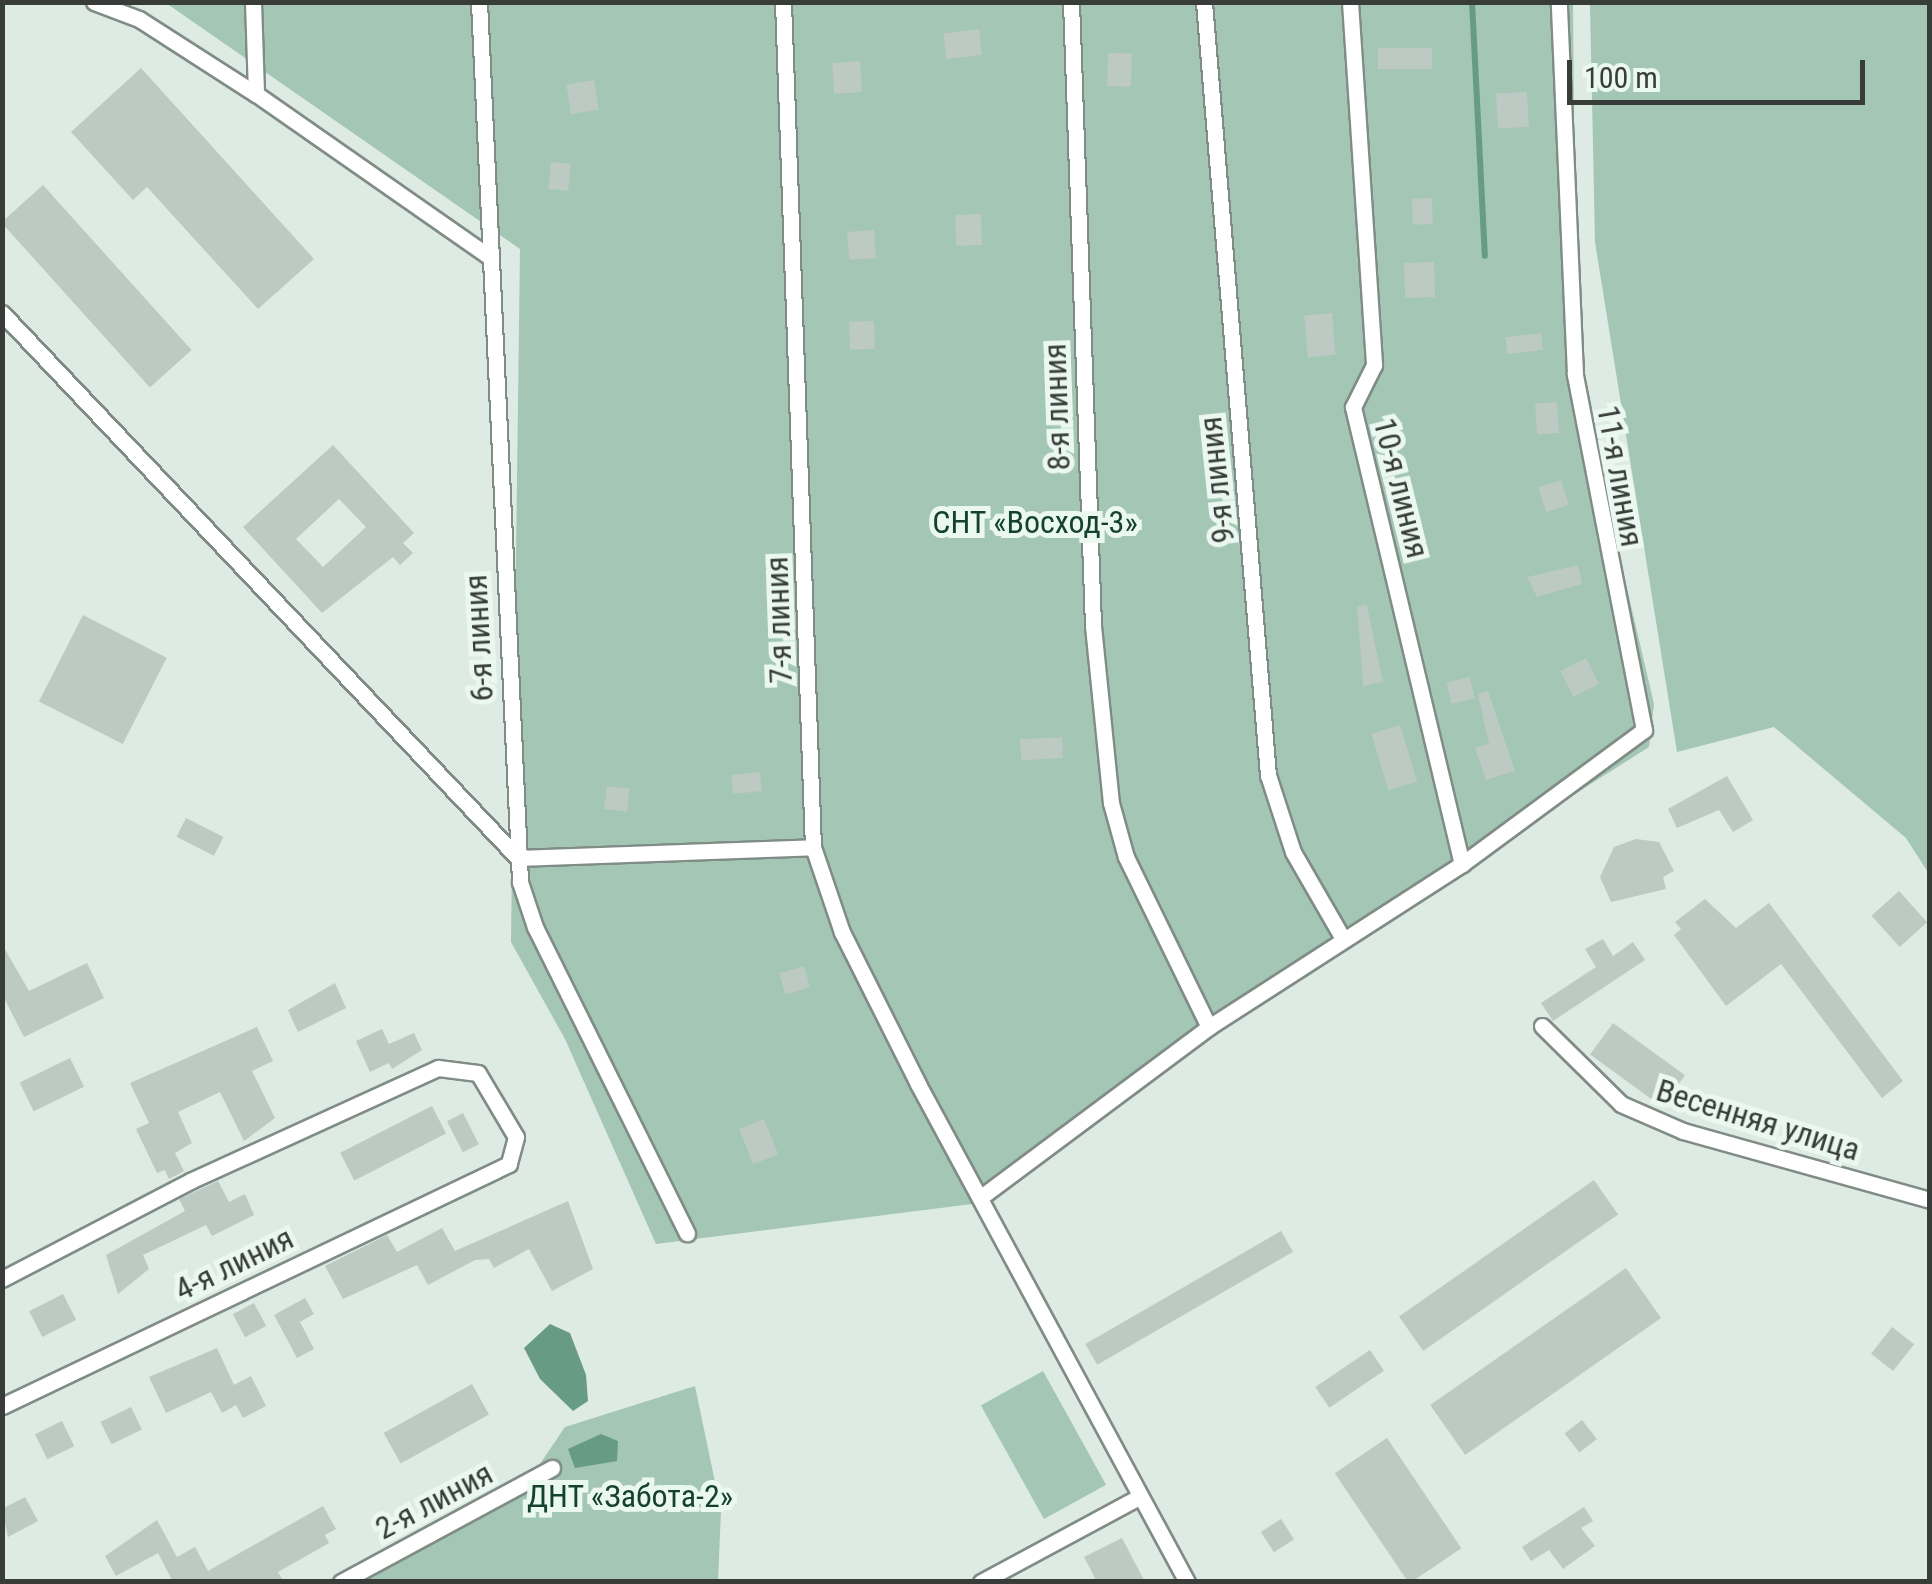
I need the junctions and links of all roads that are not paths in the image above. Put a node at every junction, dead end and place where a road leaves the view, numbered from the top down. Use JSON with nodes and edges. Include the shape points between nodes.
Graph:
{"nodes":[{"id":1,"x":94,"y":2,"type":"edge"},
{"id":2,"x":252,"y":2,"type":"edge"},
{"id":3,"x":479,"y":2,"type":"edge"},
{"id":4,"x":782,"y":2,"type":"edge"},
{"id":5,"x":1071,"y":2,"type":"edge"},
{"id":6,"x":1204,"y":2,"type":"edge"},
{"id":7,"x":1350,"y":2,"type":"edge"},
{"id":8,"x":1559,"y":2,"type":"edge"},
{"id":9,"x":256,"y":94,"type":"junction"},
{"id":10,"x":488,"y":256,"type":"junction"},
{"id":11,"x":2,"y":312,"type":"edge"},
{"id":12,"x":813,"y":847,"type":"junction"},
{"id":13,"x":518,"y":858,"type":"junction"},
{"id":14,"x":1462,"y":864,"type":"junction"},
{"id":15,"x":1341,"y":935,"type":"junction"},
{"id":16,"x":1209,"y":1026,"type":"junction"},
{"id":17,"x":1542,"y":1026,"type":"dead end"},
{"id":18,"x":980,"y":1197,"type":"junction"},
{"id":19,"x":1930,"y":1200,"type":"edge"},
{"id":20,"x":687,"y":1233,"type":"dead end"},
{"id":21,"x":2,"y":1280,"type":"edge"},
{"id":22,"x":2,"y":1406,"type":"edge"},
{"id":23,"x":552,"y":1468,"type":"dead end"},
{"id":24,"x":1139,"y":1497,"type":"junction"},
{"id":25,"x":341,"y":1582,"type":"edge"},
{"id":26,"x":981,"y":1582,"type":"edge"},
{"id":27,"x":1187,"y":1582,"type":"edge"}],
"edges":[{"from":1,"to":9,"type":"street","via":[[140,19]]},
{"from":2,"to":9,"type":"street"},
{"from":3,"to":10,"type":"street","name":"6-я линия"},
{"from":4,"to":12,"type":"street","name":"7-я линия"},
{"from":5,"to":16,"type":"street","name":"8-я линия","via":[[1093,626],[1111,803],[1126,857]]},
{"from":6,"to":15,"type":"street","name":"9-я линия","via":[[1268,776],[1292,852]]},
{"from":7,"to":14,"type":"street","name":"10-я линия","via":[[1374,365],[1353,407]]},
{"from":8,"to":14,"type":"street","name":"11-я линия","via":[[1575,374],[1644,730]]},
{"from":9,"to":10,"type":"street"},
{"from":10,"to":13,"type":"street","name":"6-я линия"},
{"from":11,"to":13,"type":"street"},
{"from":12,"to":13,"type":"street"},
{"from":12,"to":18,"type":"street","name":"7-я линия","via":[[842,932]]},
{"from":13,"to":20,"type":"street","name":"6-я линия","via":[[535,927]]},
{"from":14,"to":15,"type":"street"},
{"from":15,"to":16,"type":"street"},
{"from":16,"to":18,"type":"street"},
{"from":17,"to":19,"type":"street","name":"Весенняя улица","via":[[1620,1104],[1683,1131]]},
{"from":18,"to":24,"type":"street","name":"7-я линия"},
{"from":21,"to":22,"type":"street","name":"4-я линия","via":[[190,1181],[438,1068],[478,1073],[516,1137],[509,1164]]},
{"from":23,"to":25,"type":"street","name":"2-я линия"},
{"from":24,"to":26,"type":"street"},
{"from":24,"to":27,"type":"street","name":"7-я линия"}]}
